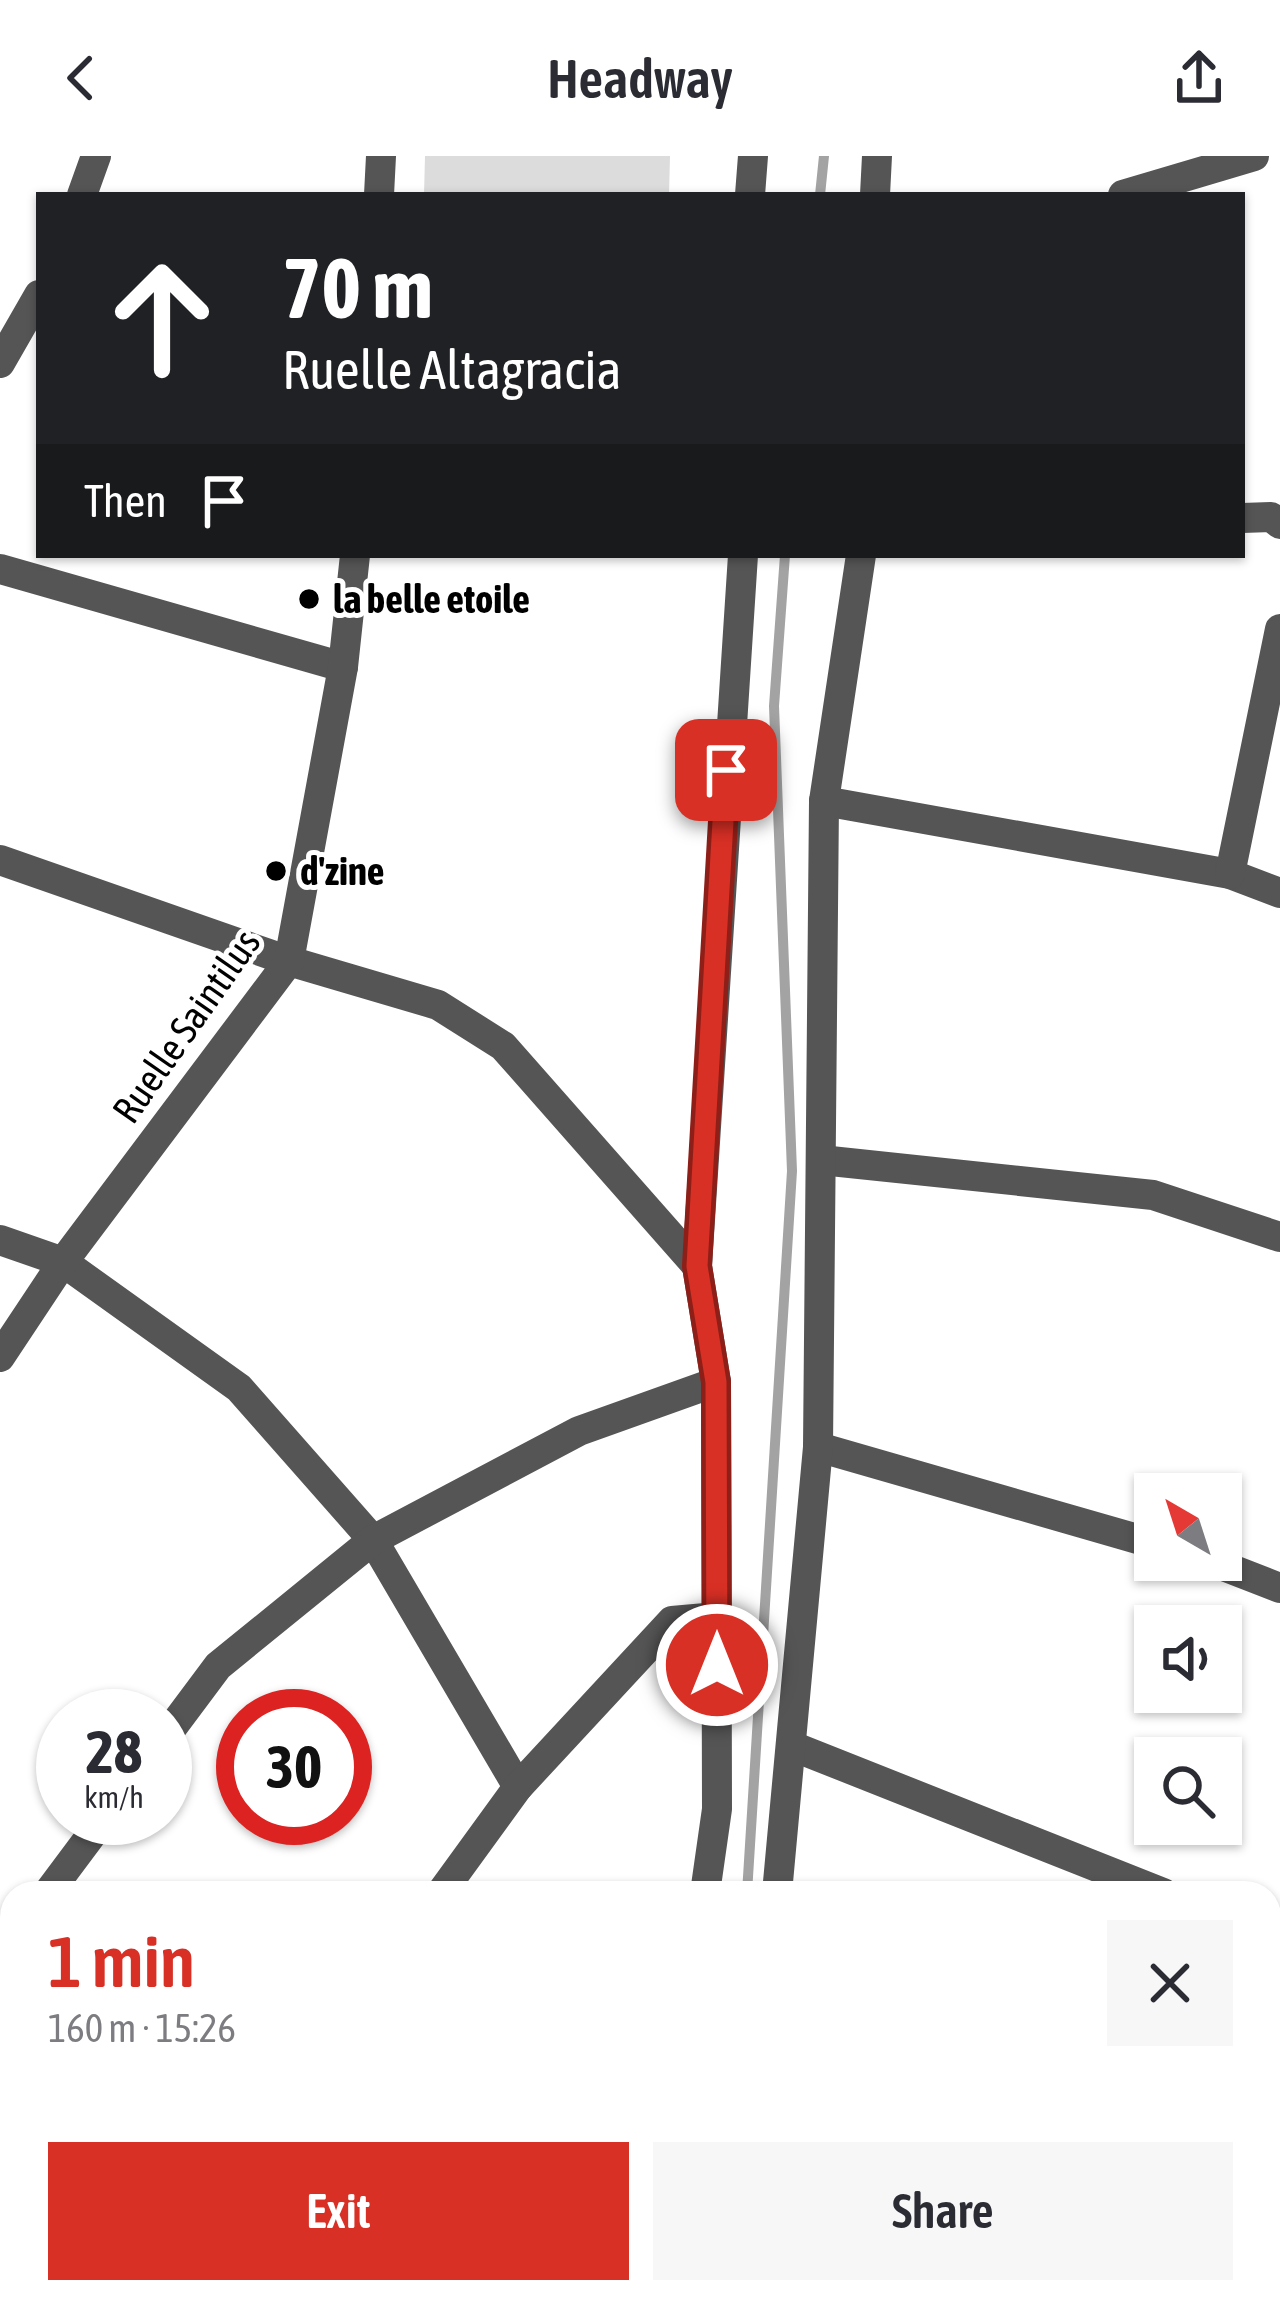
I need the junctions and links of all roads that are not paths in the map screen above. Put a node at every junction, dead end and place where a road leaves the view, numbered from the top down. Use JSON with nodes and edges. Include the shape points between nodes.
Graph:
{"nodes":[{"id":1,"x":96,"y":156,"type":"edge"},
{"id":2,"x":381,"y":156,"type":"edge"},
{"id":3,"x":753,"y":156,"type":"edge"},
{"id":4,"x":877,"y":156,"type":"edge"},
{"id":5,"x":1254,"y":156,"type":"edge"},
{"id":6,"x":83,"y":192,"type":"edge"},
{"id":7,"x":379,"y":192,"type":"edge"},
{"id":8,"x":750,"y":192,"type":"edge"},
{"id":9,"x":875,"y":192,"type":"edge"},
{"id":10,"x":1134,"y":192,"type":"edge"},
{"id":11,"x":36,"y":300,"type":"edge"},
{"id":12,"x":0,"y":363,"type":"edge"},
{"id":13,"x":1245,"y":518,"type":"edge"},
{"id":14,"x":1280,"y":524,"type":"edge"},
{"id":15,"x":355,"y":558,"type":"edge"},
{"id":16,"x":743,"y":558,"type":"edge"},
{"id":17,"x":861,"y":558,"type":"edge"},
{"id":18,"x":0,"y":569,"type":"edge"},
{"id":19,"x":1280,"y":629,"type":"edge"},
{"id":20,"x":343,"y":667,"type":"junction"},
{"id":21,"x":824,"y":801,"type":"junction"},
{"id":22,"x":0,"y":860,"type":"edge"},
{"id":23,"x":1230,"y":874,"type":"junction"},
{"id":24,"x":1280,"y":893,"type":"edge"},
{"id":25,"x":289,"y":961,"type":"junction"},
{"id":26,"x":820,"y":1160,"type":"junction"},
{"id":27,"x":1280,"y":1237,"type":"edge"},
{"id":28,"x":0,"y":1240,"type":"edge"},
{"id":29,"x":63,"y":1262,"type":"junction"},
{"id":30,"x":697,"y":1266,"type":"junction"},
{"id":31,"x":0,"y":1357,"type":"edge"},
{"id":32,"x":716,"y":1382,"type":"junction"},
{"id":33,"x":818,"y":1447,"type":"junction"},
{"id":34,"x":1134,"y":1538,"type":"edge"},
{"id":35,"x":373,"y":1540,"type":"junction"},
{"id":36,"x":1242,"y":1573,"type":"edge"},
{"id":37,"x":1280,"y":1588,"type":"edge"},
{"id":38,"x":717,"y":1617,"type":"junction"},
{"id":39,"x":192,"y":1701,"type":"edge"},
{"id":40,"x":792,"y":1746,"type":"junction"},
{"id":41,"x":518,"y":1787,"type":"junction"},
{"id":42,"x":84,"y":1845,"type":"edge"},
{"id":43,"x":57,"y":1881,"type":"edge"},
{"id":44,"x":450,"y":1881,"type":"edge"},
{"id":45,"x":707,"y":1881,"type":"edge"},
{"id":46,"x":778,"y":1881,"type":"edge"},
{"id":47,"x":1133,"y":1881,"type":"edge"}],
"edges":[{"from":1,"to":6,"type":"street"},
{"from":2,"to":7,"type":"street"},
{"from":3,"to":8,"type":"street"},
{"from":4,"to":9,"type":"street"},
{"from":5,"to":10,"type":"street"},
{"from":11,"to":12,"type":"street"},
{"from":13,"to":14,"type":"street"},
{"from":15,"to":20,"type":"street","name":"Ruelle Saintilus"},
{"from":16,"to":30,"type":"street"},
{"from":17,"to":21,"type":"street"},
{"from":18,"to":20,"type":"street"},
{"from":19,"to":23,"type":"street"},
{"from":20,"to":25,"type":"street","name":"Ruelle Saintilus"},
{"from":21,"to":23,"type":"street"},
{"from":21,"to":26,"type":"street"},
{"from":22,"to":25,"type":"street"},
{"from":23,"to":24,"type":"street"},
{"from":25,"to":29,"type":"street","name":"Ruelle Saintilus"},
{"from":25,"to":30,"type":"street","via":[[439,1005],[503,1046]]},
{"from":26,"to":27,"type":"street","via":[[1153,1195]]},
{"from":26,"to":33,"type":"street"},
{"from":28,"to":29,"type":"street"},
{"from":29,"to":31,"type":"street","name":"Ruelle Saintilus"},
{"from":29,"to":35,"type":"street","via":[[239,1388]]},
{"from":30,"to":32,"type":"street"},
{"from":32,"to":35,"type":"street","via":[[578,1431]]},
{"from":32,"to":38,"type":"street"},
{"from":33,"to":34,"type":"street"},
{"from":33,"to":40,"type":"street"},
{"from":35,"to":39,"type":"street","via":[[218,1666]]},
{"from":35,"to":41,"type":"street"},
{"from":36,"to":37,"type":"street"},
{"from":38,"to":41,"type":"street","via":[[672,1621]]},
{"from":38,"to":45,"type":"street","via":[[717,1809]]},
{"from":40,"to":46,"type":"street"},
{"from":40,"to":47,"type":"street"},
{"from":41,"to":44,"type":"street"},
{"from":42,"to":43,"type":"street"}]}
